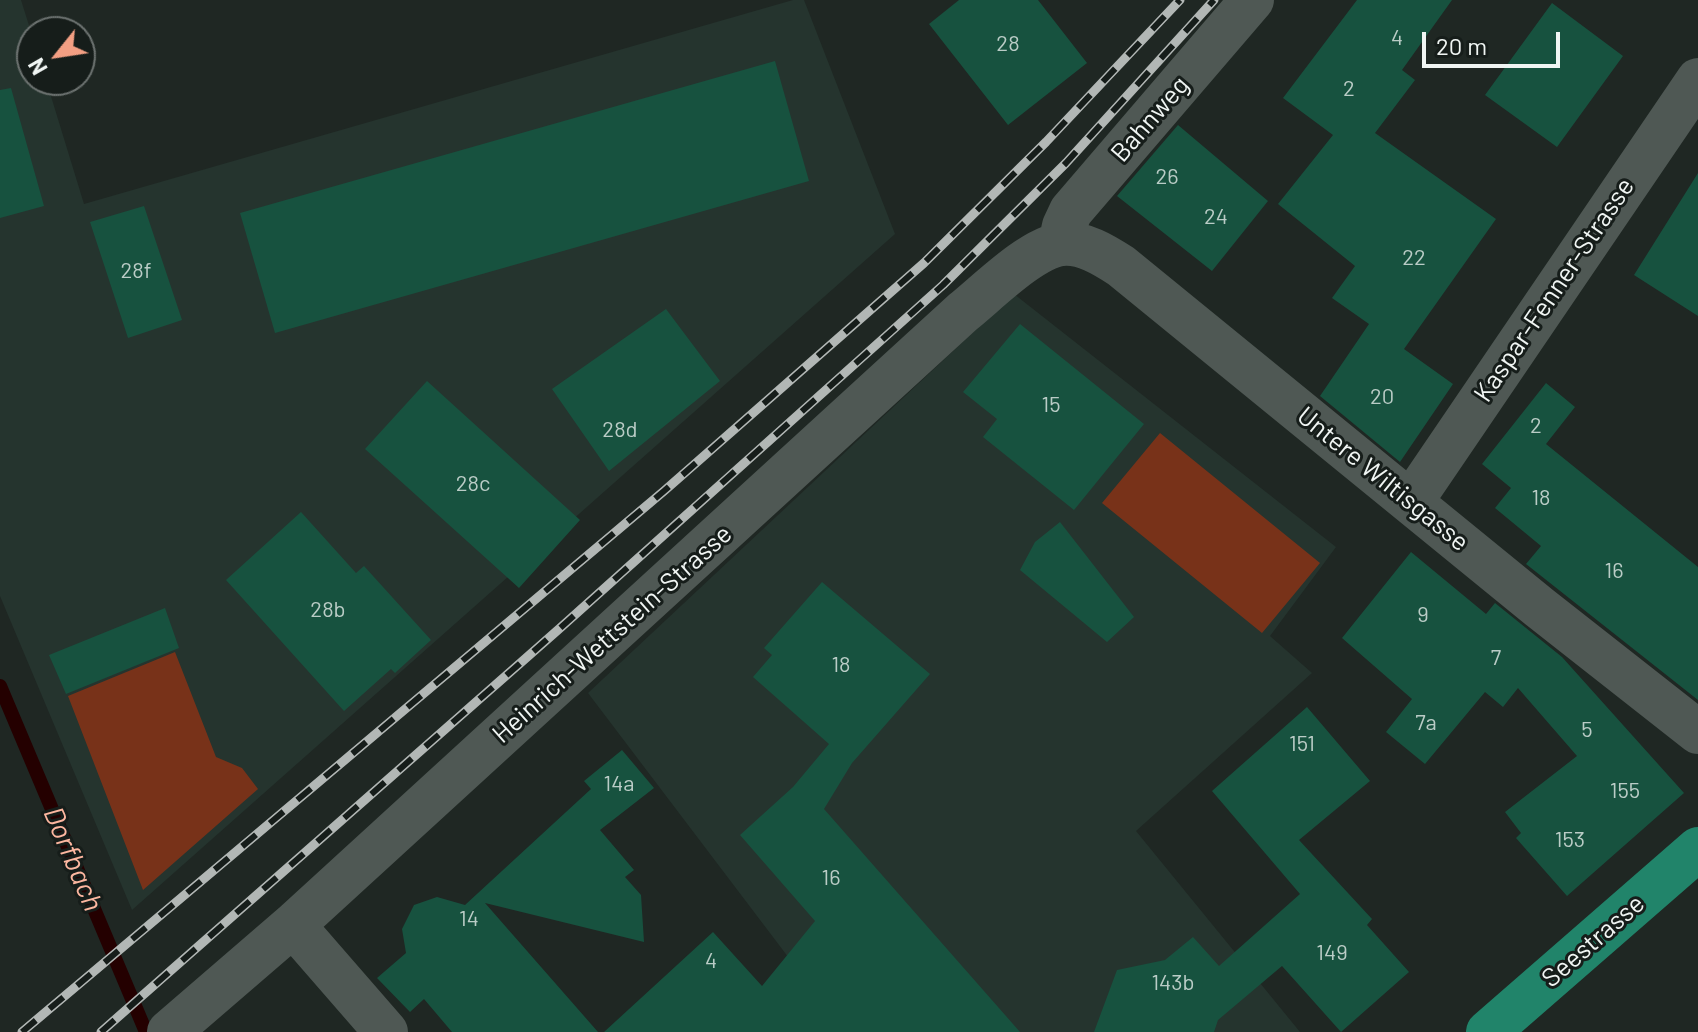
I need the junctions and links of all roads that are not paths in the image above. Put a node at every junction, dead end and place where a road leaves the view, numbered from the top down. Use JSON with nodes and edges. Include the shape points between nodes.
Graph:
{"nodes":[{"id":1,"x":1252,"y":0,"type":"edge"},
{"id":2,"x":1698,"y":80,"type":"edge"},
{"id":3,"x":1060,"y":244,"type":"junction"},
{"id":4,"x":1411,"y":502,"type":"junction"},
{"id":5,"x":1698,"y":732,"type":"edge"},
{"id":6,"x":1698,"y":849,"type":"edge"},
{"id":7,"x":293,"y":925,"type":"junction"},
{"id":8,"x":182,"y":1021,"type":"edge"},
{"id":9,"x":386,"y":1032,"type":"edge"},
{"id":10,"x":1488,"y":1032,"type":"edge"}],
"edges":[{"from":1,"to":3,"type":"street","name":"Bahnweg","via":[[1071,211]]},
{"from":2,"to":4,"type":"street","name":"Kaspar-Fenner-Strasse"},
{"from":3,"to":4,"type":"street","name":"Untere Wiltisgasse","via":[[1089,249],[1121,266]]},
{"from":3,"to":7,"type":"street","name":"Heinrich-Wettstein-Strasse","via":[[1032,258],[963,312]]},
{"from":4,"to":5,"type":"street","name":"Untere Wiltisgasse"},
{"from":6,"to":10,"type":"main road","name":"Seestrasse"},
{"from":7,"to":8,"type":"street","name":"Heinrich-Wettstein-Strasse"},
{"from":7,"to":9,"type":"street"}]}
